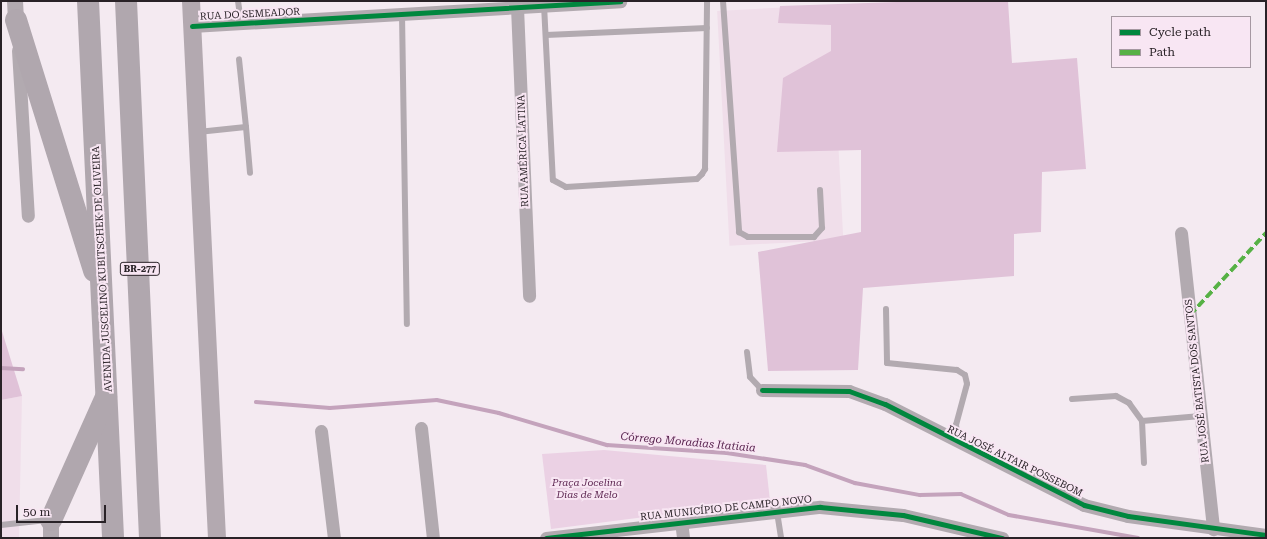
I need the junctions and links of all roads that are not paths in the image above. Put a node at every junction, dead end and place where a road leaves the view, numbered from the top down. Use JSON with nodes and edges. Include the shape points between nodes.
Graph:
{"nodes":[{"id":1,"x":88,"y":1,"type":"edge"},
{"id":2,"x":126,"y":1,"type":"edge"},
{"id":3,"x":191,"y":1,"type":"edge"},
{"id":4,"x":238,"y":1,"type":"edge"},
{"id":5,"x":618,"y":1,"type":"edge"},
{"id":6,"x":707,"y":1,"type":"edge"},
{"id":7,"x":723,"y":1,"type":"edge"},
{"id":8,"x":544,"y":5,"type":"junction"},
{"id":9,"x":517,"y":7,"type":"junction"},
{"id":10,"x":406,"y":9,"type":"edge"},
{"id":11,"x":16,"y":11,"type":"edge"},
{"id":12,"x":241,"y":23,"type":"junction"},
{"id":13,"x":192,"y":26,"type":"junction"},
{"id":14,"x":708,"y":28,"type":"junction"},
{"id":15,"x":546,"y":35,"type":"junction"},
{"id":16,"x":239,"y":59,"type":"dead end"},
{"id":17,"x":246,"y":127,"type":"junction"},
{"id":18,"x":198,"y":132,"type":"junction"},
{"id":19,"x":250,"y":173,"type":"dead end"},
{"id":20,"x":820,"y":190,"type":"dead end"},
{"id":21,"x":28,"y":216,"type":"dead end"},
{"id":22,"x":1181,"y":234,"type":"dead end"},
{"id":23,"x":529,"y":296,"type":"dead end"},
{"id":24,"x":104,"y":302,"type":"junction"},
{"id":25,"x":886,"y":309,"type":"dead end"},
{"id":26,"x":407,"y":324,"type":"dead end"},
{"id":27,"x":747,"y":352,"type":"dead end"},
{"id":28,"x":762,"y":390,"type":"joint"},
{"id":29,"x":108,"y":392,"type":"junction"},
{"id":30,"x":1072,"y":399,"type":"dead end"},
{"id":31,"x":1200,"y":416,"type":"junction"},
{"id":32,"x":1142,"y":421,"type":"junction"},
{"id":33,"x":421,"y":428,"type":"dead end"},
{"id":34,"x":321,"y":431,"type":"dead end"},
{"id":35,"x":958,"y":443,"type":"junction"},
{"id":36,"x":1144,"y":463,"type":"dead end"},
{"id":37,"x":777,"y":510,"type":"junction"},
{"id":38,"x":681,"y":521,"type":"junction"},
{"id":39,"x":1,"y":525,"type":"edge"},
{"id":40,"x":113,"y":528,"type":"edge"},
{"id":41,"x":50,"y":529,"type":"edge"},
{"id":42,"x":1212,"y":529,"type":"junction"},
{"id":43,"x":1198,"y":532,"type":"edge"},
{"id":44,"x":1266,"y":535,"type":"edge"},
{"id":45,"x":104,"y":538,"type":"edge"},
{"id":46,"x":150,"y":538,"type":"edge"},
{"id":47,"x":217,"y":538,"type":"edge"},
{"id":48,"x":334,"y":538,"type":"edge"},
{"id":49,"x":434,"y":538,"type":"edge"},
{"id":50,"x":546,"y":538,"type":"edge"},
{"id":51,"x":683,"y":538,"type":"edge"},
{"id":52,"x":781,"y":538,"type":"edge"},
{"id":53,"x":1002,"y":538,"type":"edge"}],
"edges":[{"from":1,"to":24,"type":"highway","name":"AVENIDA JUSCELINO KUBITSCHEK DE OLIVEIRA"},
{"from":2,"to":46,"type":"highway","number":"BR-277"},
{"from":3,"to":13,"type":"main road"},
{"from":4,"to":12,"type":"lane"},
{"from":5,"to":8,"type":"street","name":"RUA DO SEMEADOR"},
{"from":6,"to":14,"type":"lane"},
{"from":7,"to":20,"type":"lane","via":[[739,232],[748,237],[814,236],[822,228]]},
{"from":8,"to":9,"type":"street","name":"RUA DO SEMEADOR"},
{"from":8,"to":15,"type":"lane"},
{"from":9,"to":10,"type":"street","name":"RUA DO SEMEADOR"},
{"from":9,"to":23,"type":"street","name":"RUA AMÉRICA LATINA"},
{"from":10,"to":12,"type":"street","name":"RUA DO SEMEADOR"},
{"from":10,"to":26,"type":"lane"},
{"from":11,"to":21,"type":"street"},
{"from":11,"to":24,"type":"highway"},
{"from":12,"to":13,"type":"street","name":"RUA DO SEMEADOR"},
{"from":13,"to":18,"type":"main road"},
{"from":14,"to":15,"type":"lane"},
{"from":14,"to":15,"type":"lane","via":[[705,169],[702,174],[697,178],[566,186],[553,180]]},
{"from":16,"to":17,"type":"lane"},
{"from":17,"to":18,"type":"lane"},
{"from":17,"to":19,"type":"lane"},
{"from":18,"to":47,"type":"main road"},
{"from":22,"to":31,"type":"street","name":"RUA JOSÉ BATISTA DOS SANTOS"},
{"from":24,"to":29,"type":"highway","name":"AVENIDA JUSCELINO KUBITSCHEK DE OLIVEIRA"},
{"from":25,"to":35,"type":"lane","via":[[884,357],[888,363],[957,370],[965,375],[967,384],[956,425]]},
{"from":27,"to":28,"type":"lane","via":[[750,377]]},
{"from":28,"to":35,"type":"street","name":"RUA JOSÉ ALTAIR POSSEBOM","via":[[849,391],[885,404]]},
{"from":29,"to":40,"type":"highway","name":"AVENIDA JUSCELINO KUBITSCHEK DE OLIVEIRA"},
{"from":29,"to":41,"type":"highway"},
{"from":30,"to":32,"type":"lane","via":[[1124,398]]},
{"from":31,"to":32,"type":"lane"},
{"from":31,"to":42,"type":"street","name":"RUA JOSÉ BATISTA DOS SANTOS"},
{"from":32,"to":36,"type":"lane"},
{"from":33,"to":49,"type":"street"},
{"from":34,"to":48,"type":"street"},
{"from":35,"to":43,"type":"street","name":"RUA JOSÉ ALTAIR POSSEBOM","via":[[1084,505]]},
{"from":37,"to":38,"type":"street","name":"RUA MUNICÍPIO DE CAMPO NOVO"},
{"from":37,"to":52,"type":"lane"},
{"from":37,"to":53,"type":"street","name":"RUA MUNICÍPIO DE CAMPO NOVO","via":[[820,507],[873,511]]},
{"from":38,"to":50,"type":"street","name":"RUA MUNICÍPIO DE CAMPO NOVO"},
{"from":38,"to":51,"type":"street"},
{"from":39,"to":41,"type":"lane"},
{"from":40,"to":45,"type":"highway"},
{"from":42,"to":43,"type":"street","name":"RUA JOSÉ ALTAIR POSSEBOM"},
{"from":42,"to":44,"type":"street","name":"RUA JOSÉ ALTAIR POSSEBOM"}]}
